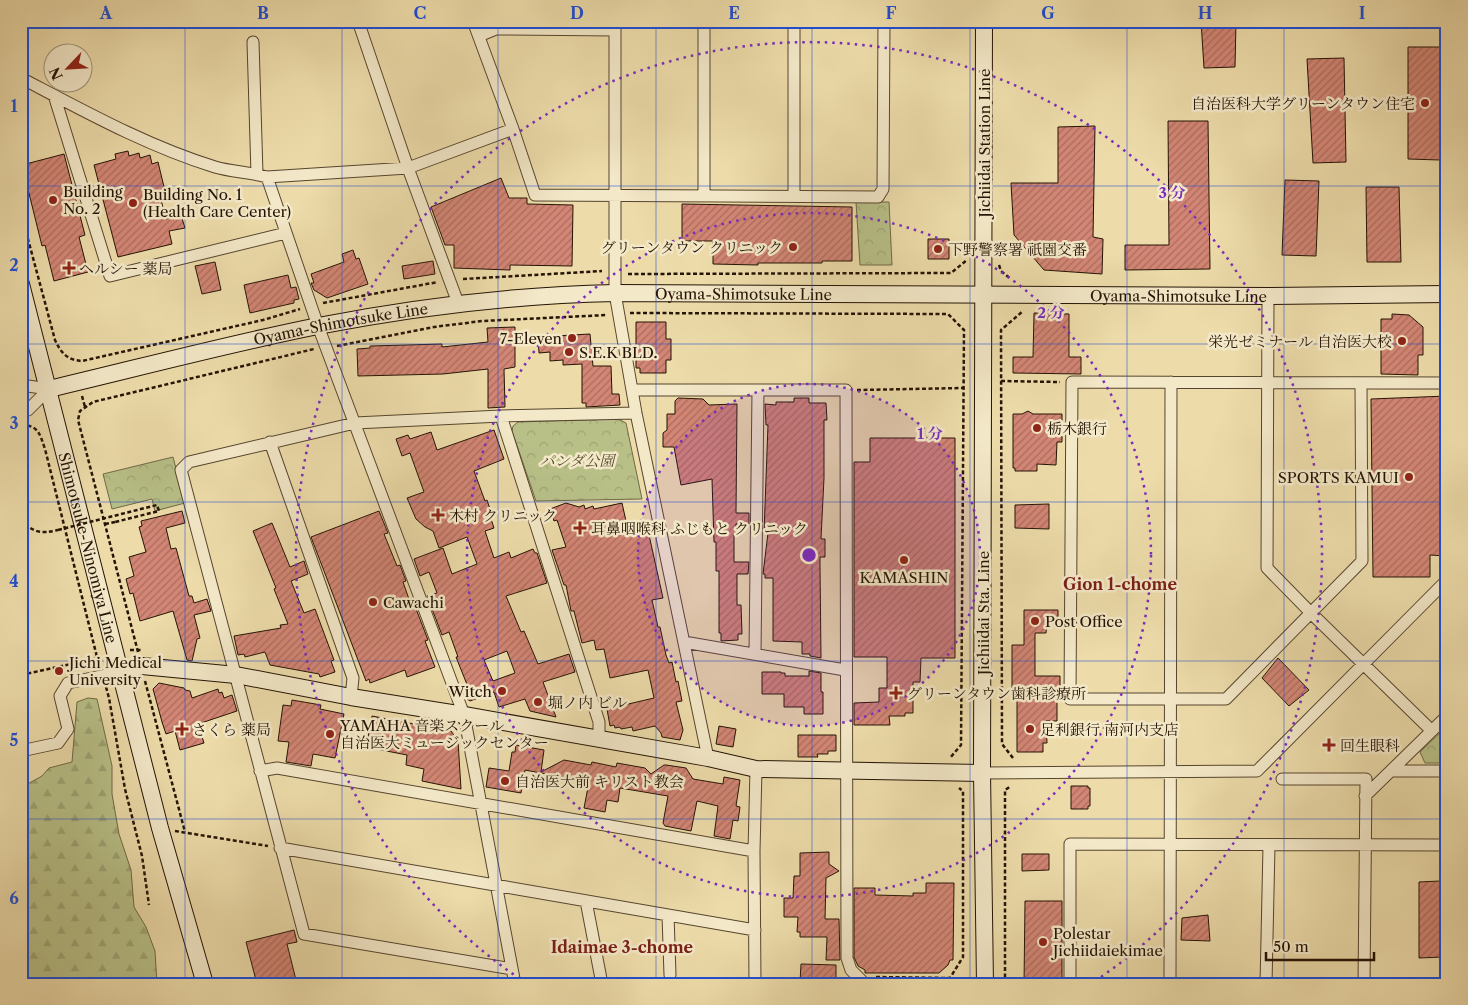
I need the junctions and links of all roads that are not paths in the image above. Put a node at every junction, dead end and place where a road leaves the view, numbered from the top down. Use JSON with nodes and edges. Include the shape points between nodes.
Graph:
{"nodes":[{"id":1,"x":358,"y":21,"type":"edge"},
{"id":2,"x":473,"y":21,"type":"edge"},
{"id":3,"x":704,"y":21,"type":"edge"},
{"id":4,"x":794,"y":21,"type":"edge"},
{"id":5,"x":884,"y":21,"type":"edge"},
{"id":6,"x":984,"y":21,"type":"edge"},
{"id":7,"x":615,"y":26,"type":"edge"},
{"id":8,"x":478,"y":36,"type":"junction"},
{"id":9,"x":253,"y":42,"type":"dead end"},
{"id":10,"x":21,"y":78,"type":"edge"},
{"id":11,"x":54,"y":95,"type":"junction"},
{"id":12,"x":513,"y":129,"type":"junction"},
{"id":13,"x":408,"y":168,"type":"junction"},
{"id":14,"x":262,"y":175,"type":"junction"},
{"id":15,"x":614,"y":195,"type":"junction"},
{"id":16,"x":704,"y":196,"type":"junction"},
{"id":17,"x":794,"y":196,"type":"junction"},
{"id":18,"x":286,"y":233,"type":"junction"},
{"id":19,"x":21,"y":284,"type":"edge"},
{"id":20,"x":614,"y":293,"type":"junction"},
{"id":21,"x":984,"y":294,"type":"junction"},
{"id":22,"x":1447,"y":294,"type":"edge"},
{"id":23,"x":1268,"y":296,"type":"junction"},
{"id":24,"x":458,"y":303,"type":"junction"},
{"id":25,"x":318,"y":326,"type":"junction"},
{"id":26,"x":1171,"y":382,"type":"junction"},
{"id":27,"x":1267,"y":383,"type":"junction"},
{"id":28,"x":1361,"y":383,"type":"junction"},
{"id":29,"x":1447,"y":383,"type":"edge"},
{"id":30,"x":21,"y":384,"type":"edge"},
{"id":31,"x":49,"y":389,"type":"junction"},
{"id":32,"x":632,"y":390,"type":"junction"},
{"id":33,"x":758,"y":391,"type":"junction"},
{"id":34,"x":28,"y":410,"type":"dead end"},
{"id":35,"x":636,"y":413,"type":"junction"},
{"id":36,"x":501,"y":416,"type":"junction"},
{"id":37,"x":355,"y":423,"type":"junction"},
{"id":38,"x":270,"y":442,"type":"junction"},
{"id":39,"x":1447,"y":580,"type":"edge"},
{"id":40,"x":1311,"y":613,"type":"junction"},
{"id":41,"x":684,"y":642,"type":"junction"},
{"id":42,"x":755,"y":653,"type":"junction"},
{"id":43,"x":1364,"y":664,"type":"junction"},
{"id":44,"x":845,"y":670,"type":"junction"},
{"id":45,"x":121,"y":672,"type":"junction"},
{"id":46,"x":236,"y":675,"type":"junction"},
{"id":47,"x":350,"y":697,"type":"junction"},
{"id":48,"x":1170,"y":699,"type":"junction"},
{"id":49,"x":464,"y":715,"type":"junction"},
{"id":50,"x":1447,"y":716,"type":"edge"},
{"id":51,"x":1432,"y":731,"type":"junction"},
{"id":52,"x":598,"y":740,"type":"junction"},
{"id":53,"x":21,"y":751,"type":"edge"},
{"id":54,"x":708,"y":758,"type":"junction"},
{"id":55,"x":756,"y":768,"type":"junction"},
{"id":56,"x":1447,"y":770,"type":"edge"},
{"id":57,"x":846,"y":771,"type":"junction"},
{"id":58,"x":1392,"y":771,"type":"junction"},
{"id":59,"x":260,"y":772,"type":"junction"},
{"id":60,"x":1170,"y":772,"type":"junction"},
{"id":61,"x":982,"y":773,"type":"junction"},
{"id":62,"x":1282,"y":779,"type":"dead end"},
{"id":63,"x":1365,"y":796,"type":"junction"},
{"id":64,"x":480,"y":803,"type":"junction"},
{"id":65,"x":1170,"y":844,"type":"junction"},
{"id":66,"x":1364,"y":845,"type":"junction"},
{"id":67,"x":1447,"y":845,"type":"edge"},
{"id":68,"x":1269,"y":846,"type":"junction"},
{"id":69,"x":280,"y":848,"type":"junction"},
{"id":70,"x":754,"y":851,"type":"junction"},
{"id":71,"x":496,"y":885,"type":"junction"},
{"id":72,"x":586,"y":901,"type":"junction"},
{"id":73,"x":668,"y":914,"type":"junction"},
{"id":74,"x":755,"y":930,"type":"junction"},
{"id":75,"x":984,"y":962,"type":"junction"},
{"id":76,"x":512,"y":969,"type":"junction"},
{"id":77,"x":670,"y":975,"type":"dead end"},
{"id":78,"x":869,"y":981,"type":"edge"},
{"id":79,"x":205,"y":984,"type":"edge"},
{"id":80,"x":515,"y":984,"type":"edge"},
{"id":81,"x":602,"y":984,"type":"edge"},
{"id":82,"x":755,"y":984,"type":"edge"},
{"id":83,"x":974,"y":984,"type":"edge"},
{"id":84,"x":985,"y":984,"type":"edge"},
{"id":85,"x":1070,"y":984,"type":"edge"},
{"id":86,"x":1170,"y":984,"type":"edge"},
{"id":87,"x":1266,"y":984,"type":"edge"},
{"id":88,"x":1364,"y":984,"type":"edge"}],
"edges":[{"from":1,"to":13,"type":"street"},
{"from":2,"to":8,"type":"street"},
{"from":3,"to":16,"type":"street"},
{"from":4,"to":17,"type":"street"},
{"from":5,"to":17,"type":"street","via":[[883,189],[878,196]]},
{"from":6,"to":21,"type":"main road","name":"Jichiidai Station Line"},
{"from":7,"to":8,"type":"street","via":[[496,29]]},
{"from":7,"to":15,"type":"street"},
{"from":8,"to":12,"type":"street"},
{"from":9,"to":14,"type":"street"},
{"from":10,"to":11,"type":"street"},
{"from":11,"to":14,"type":"street","via":[[144,141],[216,167]]},
{"from":11,"to":18,"type":"street","via":[[110,276]]},
{"from":12,"to":13,"type":"street"},
{"from":12,"to":15,"type":"street","via":[[535,195]]},
{"from":13,"to":14,"type":"street"},
{"from":13,"to":24,"type":"street"},
{"from":14,"to":18,"type":"street"},
{"from":15,"to":16,"type":"street"},
{"from":15,"to":20,"type":"street"},
{"from":16,"to":17,"type":"street"},
{"from":18,"to":25,"type":"street"},
{"from":19,"to":31,"type":"main road","name":"Shimotsuke-Ninomiya Line"},
{"from":20,"to":21,"type":"main road","name":"Oyama-Shimotsuke Line"},
{"from":20,"to":24,"type":"main road","name":"Oyama-Shimotsuke Line"},
{"from":20,"to":32,"type":"street"},
{"from":21,"to":23,"type":"main road","name":"Oyama-Shimotsuke Line"},
{"from":21,"to":61,"type":"main road","name":"Jichiidai Sta. Line"},
{"from":22,"to":23,"type":"main road","name":"Oyama-Shimotsuke Line"},
{"from":23,"to":27,"type":"street"},
{"from":24,"to":25,"type":"main road","name":"Oyama-Shimotsuke Line"},
{"from":25,"to":31,"type":"main road","name":"Oyama-Shimotsuke Line"},
{"from":25,"to":37,"type":"street"},
{"from":26,"to":27,"type":"street"},
{"from":26,"to":48,"type":"street"},
{"from":26,"to":48,"type":"street","via":[[1072,382],[1070,699]]},
{"from":27,"to":28,"type":"street"},
{"from":27,"to":40,"type":"street","via":[[1267,568]]},
{"from":28,"to":29,"type":"street"},
{"from":28,"to":40,"type":"street","via":[[1362,561]]},
{"from":30,"to":31,"type":"street"},
{"from":31,"to":34,"type":"street"},
{"from":31,"to":45,"type":"main road","name":"Shimotsuke-Ninomiya Line"},
{"from":32,"to":33,"type":"street"},
{"from":32,"to":35,"type":"street"},
{"from":33,"to":42,"type":"street"},
{"from":33,"to":44,"type":"street","via":[[846,390]]},
{"from":35,"to":36,"type":"street"},
{"from":35,"to":41,"type":"street"},
{"from":36,"to":37,"type":"street"},
{"from":36,"to":52,"type":"street","via":[[599,722]]},
{"from":37,"to":38,"type":"street"},
{"from":37,"to":49,"type":"street"},
{"from":38,"to":46,"type":"street","via":[[189,462],[181,470]]},
{"from":38,"to":47,"type":"street","via":[[353,678]]},
{"from":39,"to":43,"type":"street"},
{"from":40,"to":43,"type":"street"},
{"from":40,"to":48,"type":"street","via":[[1226,699]]},
{"from":41,"to":42,"type":"street"},
{"from":41,"to":54,"type":"street"},
{"from":42,"to":44,"type":"street"},
{"from":43,"to":51,"type":"street"},
{"from":43,"to":60,"type":"street","via":[[1257,772]]},
{"from":44,"to":57,"type":"street"},
{"from":45,"to":46,"type":"main road","via":[[142,666]]},
{"from":45,"to":53,"type":"street","via":[[68,683],[60,696],[68,730],[58,743]]},
{"from":45,"to":79,"type":"main road","name":"Shimotsuke-Ninomiya Line","via":[[160,828]]},
{"from":46,"to":47,"type":"main road"},
{"from":46,"to":59,"type":"street"},
{"from":47,"to":49,"type":"main road"},
{"from":48,"to":60,"type":"street"},
{"from":49,"to":52,"type":"main road"},
{"from":49,"to":64,"type":"street"},
{"from":50,"to":51,"type":"street"},
{"from":51,"to":58,"type":"street"},
{"from":52,"to":54,"type":"main road"},
{"from":54,"to":55,"type":"main road"},
{"from":55,"to":57,"type":"main road"},
{"from":55,"to":70,"type":"street"},
{"from":56,"to":58,"type":"street"},
{"from":57,"to":61,"type":"main road"},
{"from":57,"to":78,"type":"street","via":[[847,958],[851,970]]},
{"from":58,"to":63,"type":"street"},
{"from":59,"to":64,"type":"street","via":[[278,768]]},
{"from":59,"to":69,"type":"street"},
{"from":60,"to":61,"type":"street"},
{"from":60,"to":65,"type":"street"},
{"from":61,"to":75,"type":"main road","name":"Jichiidai Sta. Line"},
{"from":62,"to":63,"type":"street","via":[[1366,779]]},
{"from":63,"to":66,"type":"street"},
{"from":64,"to":70,"type":"street"},
{"from":64,"to":71,"type":"street"},
{"from":65,"to":68,"type":"street"},
{"from":65,"to":85,"type":"street","via":[[1070,844]]},
{"from":65,"to":86,"type":"street"},
{"from":66,"to":67,"type":"street"},
{"from":66,"to":68,"type":"street"},
{"from":66,"to":88,"type":"street"},
{"from":68,"to":87,"type":"street"},
{"from":69,"to":71,"type":"street"},
{"from":69,"to":76,"type":"street","via":[[304,934]]},
{"from":70,"to":74,"type":"street"},
{"from":71,"to":72,"type":"street"},
{"from":71,"to":76,"type":"street"},
{"from":72,"to":73,"type":"street"},
{"from":72,"to":81,"type":"street"},
{"from":73,"to":74,"type":"street"},
{"from":73,"to":77,"type":"street"},
{"from":74,"to":82,"type":"street"},
{"from":75,"to":83,"type":"main road"},
{"from":75,"to":84,"type":"main road","name":"Jichiidai Sta. Line"},
{"from":76,"to":80,"type":"street"}]}
